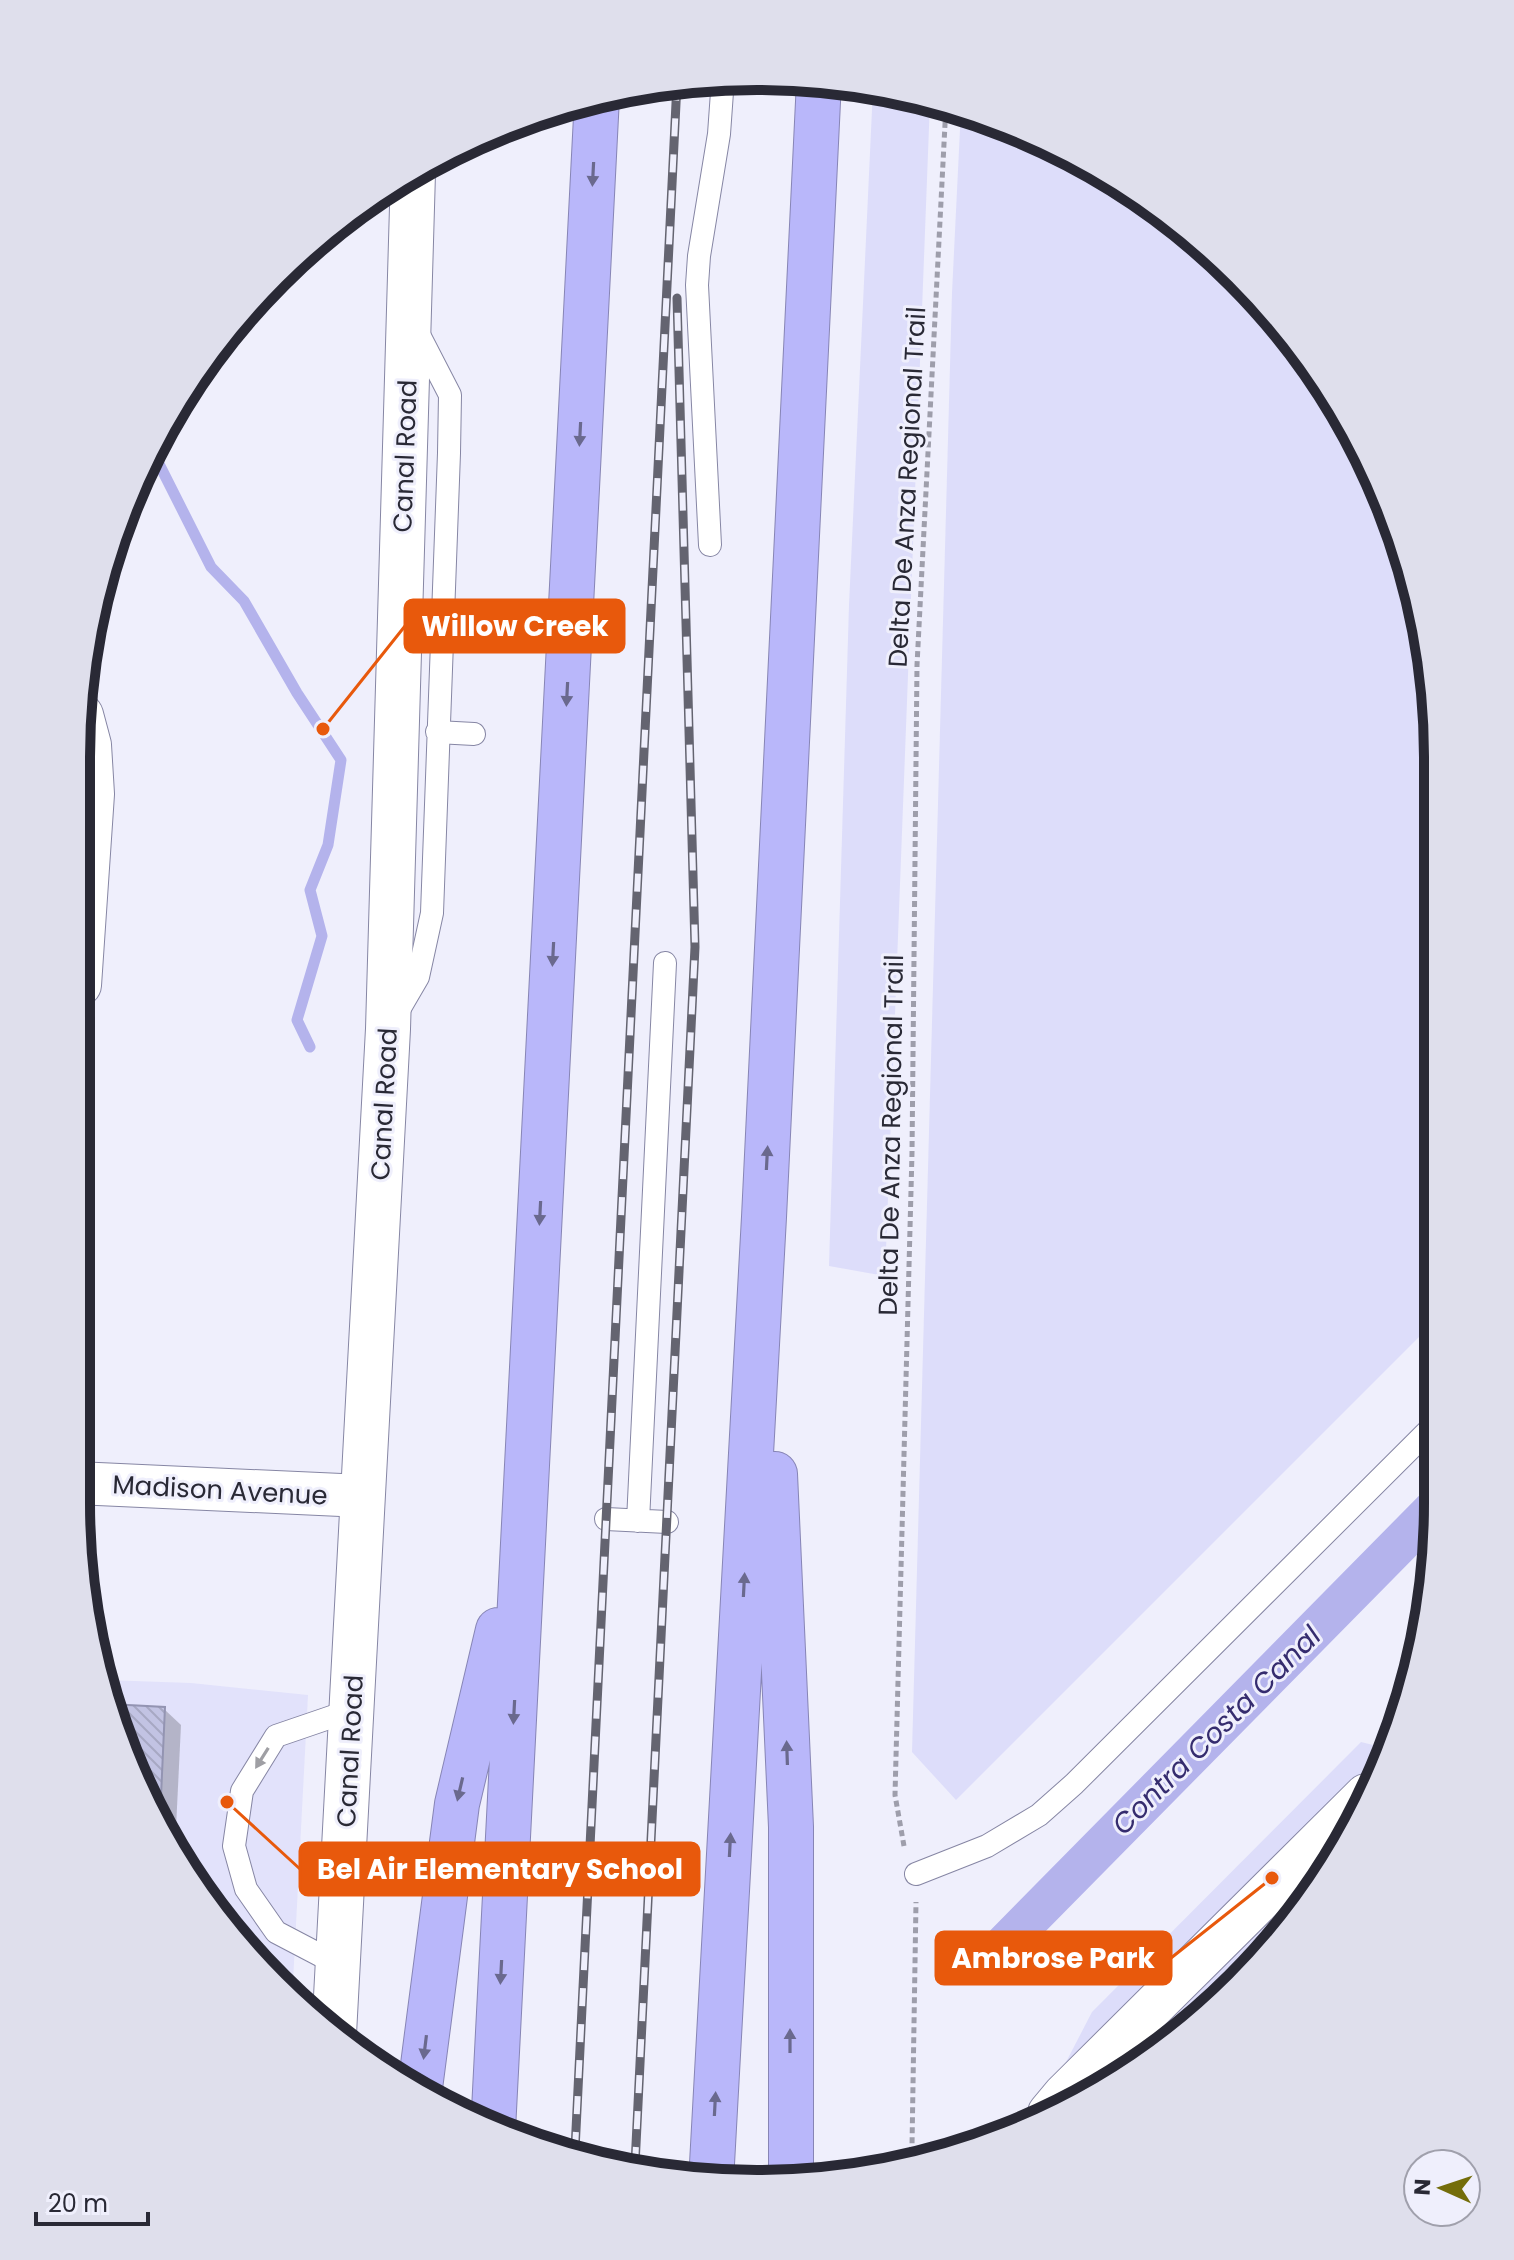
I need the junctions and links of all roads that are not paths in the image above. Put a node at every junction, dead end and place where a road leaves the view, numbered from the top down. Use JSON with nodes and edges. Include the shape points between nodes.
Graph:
{"nodes":[{"id":1,"x":722,"y":91,"type":"edge"},
{"id":2,"x":818,"y":93,"type":"edge"},
{"id":3,"x":596,"y":110,"type":"edge"},
{"id":4,"x":413,"y":186,"type":"edge"},
{"id":5,"x":409,"y":316,"type":"junction"},
{"id":6,"x":710,"y":545,"type":"dead end"},
{"id":7,"x":437,"y":732,"type":"junction"},
{"id":8,"x":474,"y":734,"type":"dead end"},
{"id":9,"x":90,"y":748,"type":"edge"},
{"id":10,"x":90,"y":838,"type":"edge"},
{"id":11,"x":665,"y":963,"type":"dead end"},
{"id":12,"x":388,"y":1029,"type":"junction"},
{"id":13,"x":764,"y":1217,"type":"junction"},
{"id":14,"x":1424,"y":1435,"type":"edge"},
{"id":15,"x":90,"y":1484,"type":"edge"},
{"id":16,"x":363,"y":1496,"type":"junction"},
{"id":17,"x":606,"y":1519,"type":"dead end"},
{"id":18,"x":638,"y":1521,"type":"junction"},
{"id":19,"x":667,"y":1522,"type":"dead end"},
{"id":20,"x":524,"y":1523,"type":"junction"},
{"id":21,"x":352,"y":1710,"type":"junction"},
{"id":22,"x":1347,"y":1815,"type":"edge"},
{"id":23,"x":916,"y":1874,"type":"road end"},
{"id":24,"x":339,"y":1965,"type":"junction"},
{"id":25,"x":332,"y":2017,"type":"edge"},
{"id":26,"x":421,"y":2080,"type":"edge"},
{"id":27,"x":1071,"y":2091,"type":"edge"},
{"id":28,"x":494,"y":2115,"type":"edge"},
{"id":29,"x":712,"y":2169,"type":"edge"},
{"id":30,"x":791,"y":2169,"type":"edge"}],
"edges":[{"from":1,"to":6,"type":"lane","via":[[697,285]]},
{"from":13,"to":2,"type":"highway","one_way":true},
{"from":3,"to":20,"type":"highway","one_way":true},
{"from":4,"to":5,"type":"street","name":"Canal Road"},
{"from":5,"to":7,"type":"lane","via":[[450,395]]},
{"from":5,"to":12,"type":"street","name":"Canal Road"},
{"from":7,"to":8,"type":"lane"},
{"from":7,"to":12,"type":"lane","via":[[432,913],[418,977]]},
{"from":9,"to":10,"type":"street"},
{"from":11,"to":18,"type":"lane"},
{"from":12,"to":16,"type":"street","name":"Canal Road"},
{"from":29,"to":13,"type":"highway","one_way":true},
{"from":30,"to":13,"type":"highway","one_way":true,"via":[[791,1827]]},
{"from":14,"to":23,"type":"lane","via":[[1039,1815],[987,1846]]},
{"from":15,"to":16,"type":"street","name":"Madison Avenue"},
{"from":16,"to":21,"type":"street","name":"Canal Road"},
{"from":17,"to":18,"type":"lane"},
{"from":18,"to":19,"type":"lane"},
{"from":20,"to":26,"type":"highway","one_way":true,"via":[[457,1804]]},
{"from":20,"to":28,"type":"highway","one_way":true},
{"from":21,"to":24,"type":"street","name":"Canal Road"},
{"from":21,"to":24,"type":"lane","one_way":true,"via":[[276,1736],[242,1791],[234,1846],[246,1889],[276,1932]]},
{"from":22,"to":27,"type":"street"},
{"from":24,"to":25,"type":"street","name":"Canal Road"}]}
